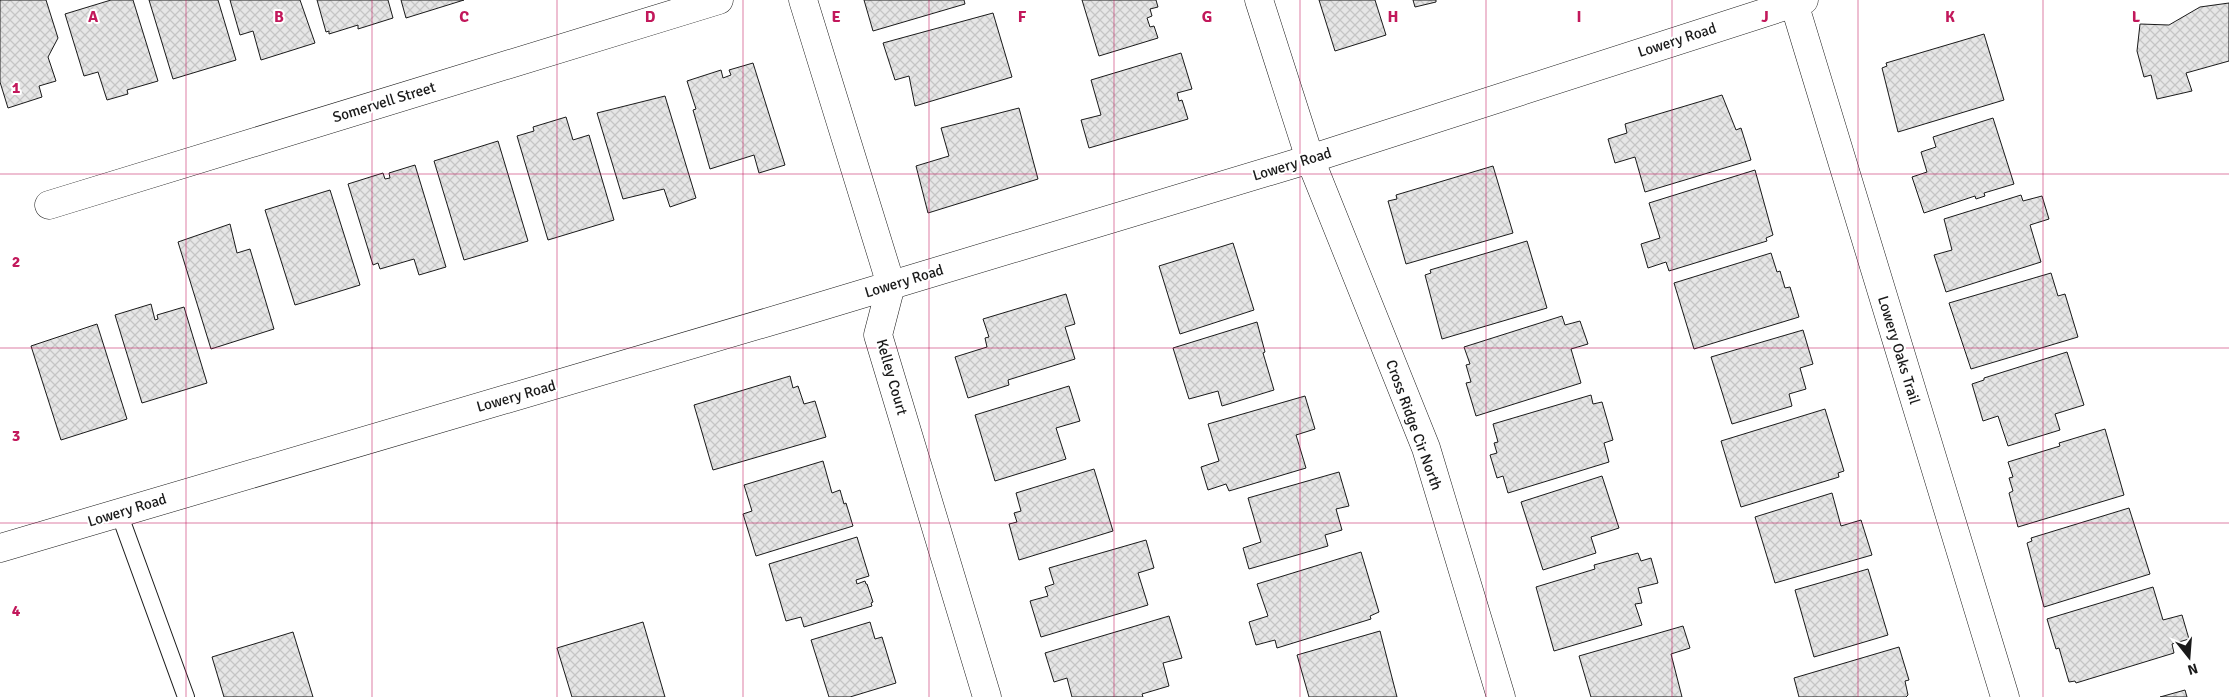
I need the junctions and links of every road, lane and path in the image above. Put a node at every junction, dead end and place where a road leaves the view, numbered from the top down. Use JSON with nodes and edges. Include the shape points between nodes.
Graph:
{"nodes":[{"id":1,"x":719,"y":0,"type":"edge"},
{"id":2,"x":803,"y":0,"type":"edge"},
{"id":3,"x":1259,"y":0,"type":"edge"},
{"id":4,"x":1799,"y":2,"type":"edge"},
{"id":5,"x":1310,"y":158,"type":"junction"},
{"id":6,"x":49,"y":205,"type":"dead end"},
{"id":7,"x":891,"y":285,"type":"junction"},
{"id":8,"x":119,"y":513,"type":"junction"},
{"id":9,"x":0,"y":548,"type":"edge"},
{"id":10,"x":186,"y":697,"type":"edge"},
{"id":11,"x":987,"y":697,"type":"edge"},
{"id":12,"x":1501,"y":697,"type":"edge"},
{"id":13,"x":2005,"y":697,"type":"edge"}],
"edges":[{"from":1,"to":6,"type":"street","name":"Somervell Street"},
{"from":2,"to":7,"type":"street"},
{"from":3,"to":5,"type":"street","name":"Cross Ridge Cir North"},
{"from":4,"to":5,"type":"street","name":"Lowery Road"},
{"from":4,"to":13,"type":"street","name":"Lowery Oaks Trail"},
{"from":5,"to":7,"type":"street","name":"Lowery Road"},
{"from":5,"to":12,"type":"street","name":"Cross Ridge Cir North","via":[[1426,448]]},
{"from":7,"to":8,"type":"street","name":"Lowery Road"},
{"from":7,"to":11,"type":"street","name":"Kelley Court","via":[[878,334]]},
{"from":8,"to":9,"type":"street","name":"Lowery Road"},
{"from":8,"to":10,"type":"lane"}]}
